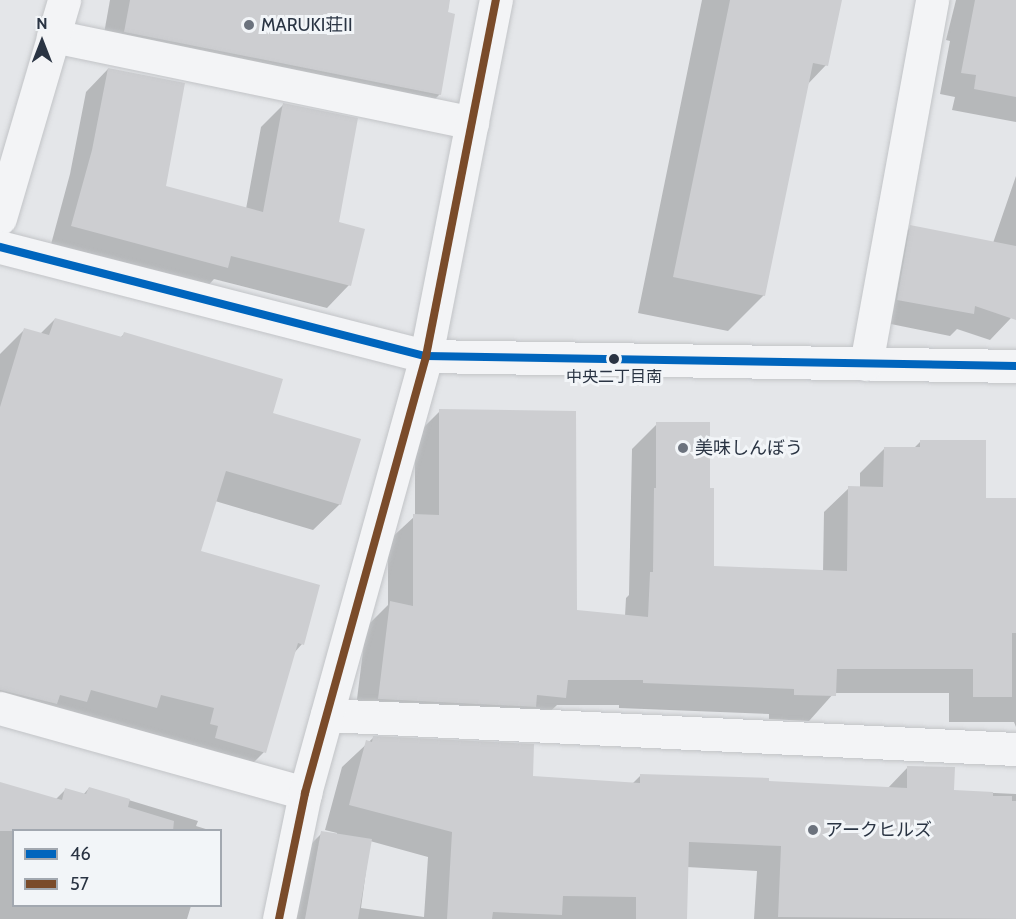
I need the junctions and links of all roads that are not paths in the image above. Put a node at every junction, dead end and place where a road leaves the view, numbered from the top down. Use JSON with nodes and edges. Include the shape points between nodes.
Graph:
{"nodes":[{"id":1,"x":64,"y":0,"type":"edge"},
{"id":2,"x":496,"y":0,"type":"edge"},
{"id":3,"x":932,"y":0,"type":"edge"},
{"id":4,"x":53,"y":36,"type":"junction"},
{"id":5,"x":472,"y":123,"type":"junction"},
{"id":6,"x":0,"y":218,"type":"edge"},
{"id":7,"x":0,"y":247,"type":"edge"},
{"id":8,"x":426,"y":356,"type":"junction"},
{"id":9,"x":866,"y":364,"type":"junction"},
{"id":10,"x":1016,"y":366,"type":"edge"},
{"id":11,"x":0,"y":708,"type":"edge"},
{"id":12,"x":327,"y":715,"type":"junction"},
{"id":13,"x":1016,"y":749,"type":"edge"},
{"id":14,"x":305,"y":793,"type":"junction"},
{"id":15,"x":279,"y":919,"type":"edge"}],
"edges":[{"from":1,"to":4,"type":"street"},
{"from":2,"to":5,"type":"street"},
{"from":3,"to":9,"type":"street"},
{"from":4,"to":5,"type":"street"},
{"from":4,"to":6,"type":"street"},
{"from":5,"to":8,"type":"street"},
{"from":7,"to":8,"type":"street"},
{"from":8,"to":9,"type":"street"},
{"from":8,"to":12,"type":"street"},
{"from":9,"to":10,"type":"street"},
{"from":11,"to":14,"type":"street"},
{"from":12,"to":13,"type":"street"},
{"from":12,"to":14,"type":"street"},
{"from":14,"to":15,"type":"street"}]}
